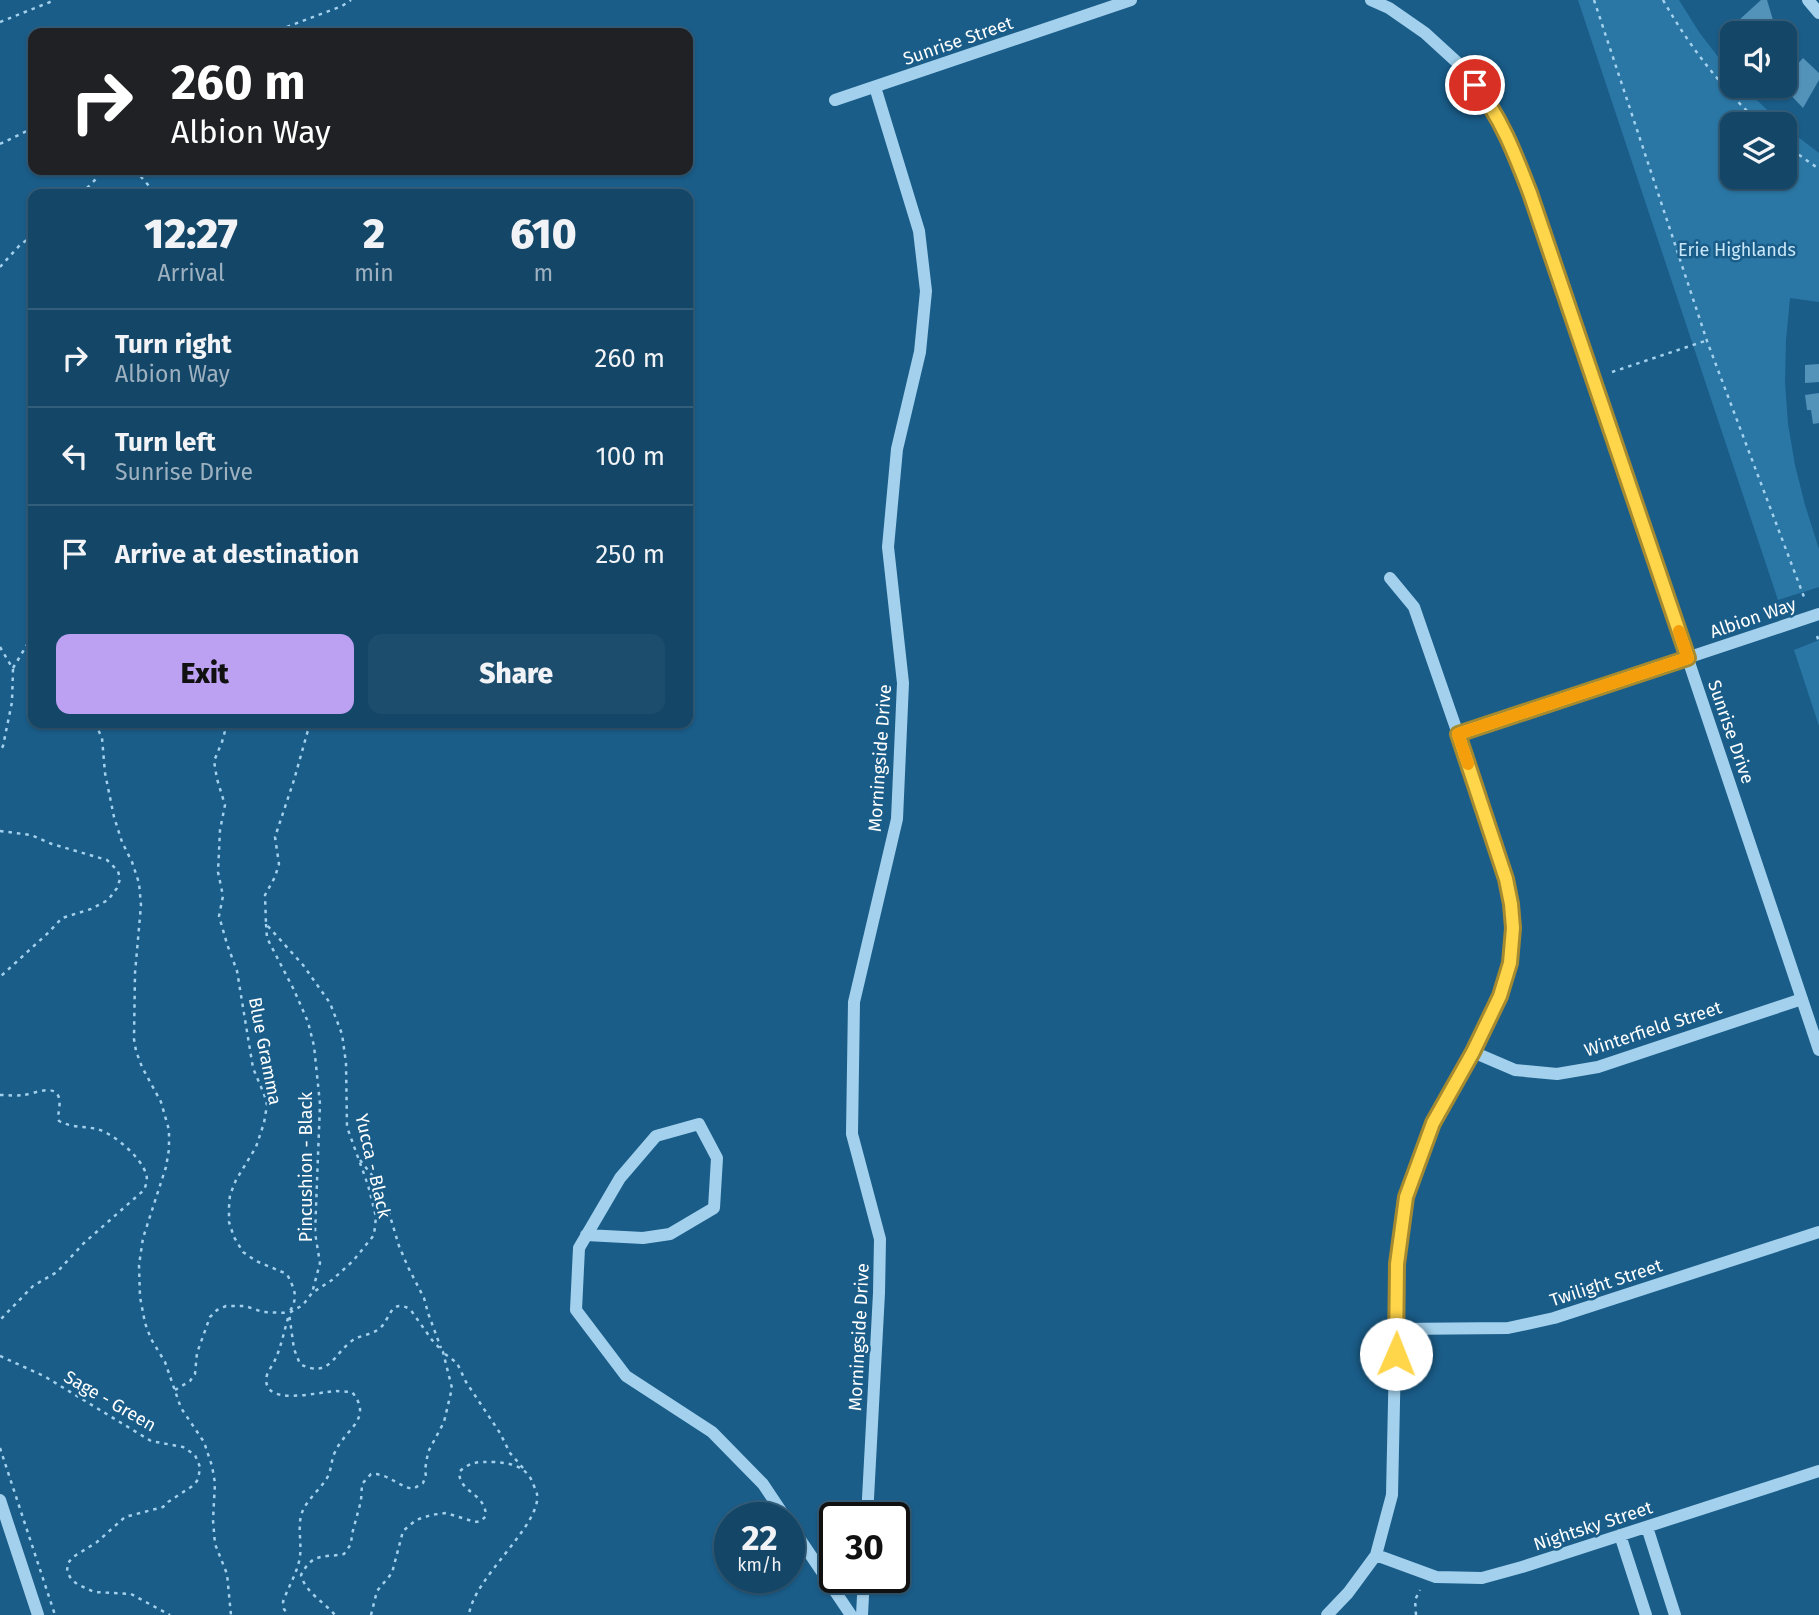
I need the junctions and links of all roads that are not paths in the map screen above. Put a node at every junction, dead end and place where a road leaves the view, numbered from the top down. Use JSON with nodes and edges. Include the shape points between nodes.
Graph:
{"nodes":[{"id":1,"x":1131,"y":0,"type":"edge"},
{"id":2,"x":1371,"y":0,"type":"edge"},
{"id":3,"x":1808,"y":0,"type":"edge"},
{"id":4,"x":1819,"y":13,"type":"edge"},
{"id":5,"x":875,"y":87,"type":"junction"},
{"id":6,"x":835,"y":100,"type":"dead end"},
{"id":7,"x":1390,"y":578,"type":"dead end"},
{"id":8,"x":1819,"y":614,"type":"edge"},
{"id":9,"x":1688,"y":658,"type":"junction"},
{"id":10,"x":1458,"y":734,"type":"junction"},
{"id":11,"x":1802,"y":999,"type":"junction"},
{"id":12,"x":1819,"y":1050,"type":"edge"},
{"id":13,"x":1473,"y":1052,"type":"junction"},
{"id":14,"x":1819,"y":1232,"type":"edge"},
{"id":15,"x":586,"y":1236,"type":"junction"},
{"id":16,"x":1397,"y":1329,"type":"junction"},
{"id":17,"x":1819,"y":1471,"type":"edge"},
{"id":18,"x":0,"y":1500,"type":"edge"},
{"id":19,"x":775,"y":1502,"type":"edge"},
{"id":20,"x":868,"y":1502,"type":"edge"},
{"id":21,"x":1647,"y":1527,"type":"junction"},
{"id":22,"x":1620,"y":1535,"type":"junction"},
{"id":23,"x":805,"y":1547,"type":"edge"},
{"id":24,"x":1376,"y":1555,"type":"junction"},
{"id":25,"x":863,"y":1593,"type":"edge"},
{"id":26,"x":38,"y":1615,"type":"edge"},
{"id":27,"x":851,"y":1615,"type":"edge"},
{"id":28,"x":862,"y":1615,"type":"edge"},
{"id":29,"x":1327,"y":1615,"type":"edge"},
{"id":30,"x":1646,"y":1615,"type":"edge"},
{"id":31,"x":1675,"y":1615,"type":"edge"}],
"edges":[{"from":1,"to":5,"type":"street","name":"Sunrise Street"},
{"from":2,"to":9,"type":"street","name":"Sunrise Drive","via":[[1425,33],[1460,65],[1490,104],[1513,148]]},
{"from":3,"to":4,"type":"street"},
{"from":5,"to":6,"type":"street","name":"Sunrise Street"},
{"from":5,"to":20,"type":"street","name":"Morningside Drive","via":[[919,231],[926,291],[920,352],[897,449],[888,547],[903,682],[897,820],[854,1002],[852,1134],[880,1239]]},
{"from":7,"to":10,"type":"street","via":[[1414,607]]},
{"from":8,"to":9,"type":"street","name":"Albion Way"},
{"from":9,"to":10,"type":"street","name":"Albion Way"},
{"from":9,"to":11,"type":"street","name":"Sunrise Drive"},
{"from":10,"to":13,"type":"street","via":[[1506,879],[1513,928],[1510,963],[1500,996]]},
{"from":11,"to":12,"type":"street","name":"Sunrise Drive"},
{"from":11,"to":13,"type":"street","name":"Winterfield Street","via":[[1598,1067],[1557,1074],[1515,1070]]},
{"from":13,"to":16,"type":"street","via":[[1433,1123],[1406,1197],[1397,1264]]},
{"from":14,"to":16,"type":"street","name":"Twilight Street","via":[[1554,1318],[1508,1328]]},
{"from":15,"to":15,"type":"street","via":[[620,1178],[656,1136],[699,1124],[717,1158],[715,1208],[670,1234]]},
{"from":15,"to":19,"type":"street","via":[[579,1248],[576,1310],[626,1376],[712,1432]]},
{"from":16,"to":24,"type":"street","via":[[1392,1496]]},
{"from":17,"to":21,"type":"street","name":"Nightsky Street"},
{"from":18,"to":26,"type":"street"},
{"from":21,"to":22,"type":"street","name":"Nightsky Street"},
{"from":21,"to":31,"type":"street"},
{"from":22,"to":24,"type":"street","name":"Nightsky Street","via":[[1482,1578],[1436,1577]]},
{"from":22,"to":30,"type":"street"},
{"from":23,"to":27,"type":"street"},
{"from":24,"to":29,"type":"street"},
{"from":25,"to":28,"type":"street"}]}
